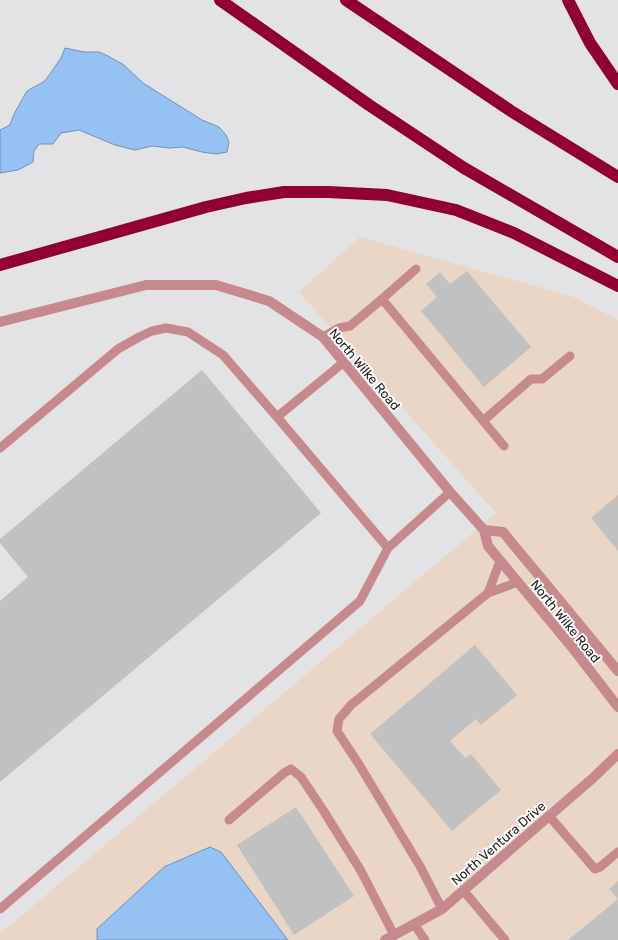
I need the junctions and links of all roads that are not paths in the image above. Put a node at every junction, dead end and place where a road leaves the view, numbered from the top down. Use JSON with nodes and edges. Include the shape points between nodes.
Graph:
{"nodes":[{"id":1,"x":220,"y":0,"type":"edge"},
{"id":2,"x":346,"y":0,"type":"edge"},
{"id":3,"x":568,"y":0,"type":"edge"},
{"id":4,"x":618,"y":84,"type":"edge"},
{"id":5,"x":618,"y":177,"type":"edge"},
{"id":6,"x":618,"y":257,"type":"edge"},
{"id":7,"x":0,"y":265,"type":"edge"},
{"id":8,"x":416,"y":269,"type":"dead end"},
{"id":9,"x":618,"y":286,"type":"edge"},
{"id":10,"x":382,"y":299,"type":"junction"},
{"id":11,"x":0,"y":322,"type":"edge"},
{"id":12,"x":323,"y":337,"type":"junction"},
{"id":13,"x":570,"y":356,"type":"dead end"},
{"id":14,"x":344,"y":362,"type":"junction"},
{"id":15,"x":276,"y":417,"type":"junction"},
{"id":16,"x":483,"y":421,"type":"junction"},
{"id":17,"x":504,"y":446,"type":"dead end"},
{"id":18,"x":0,"y":448,"type":"edge"},
{"id":19,"x":450,"y":492,"type":"junction"},
{"id":20,"x":484,"y":530,"type":"junction"},
{"id":21,"x":388,"y":548,"type":"junction"},
{"id":22,"x":500,"y":561,"type":"junction"},
{"id":23,"x":518,"y":582,"type":"junction"},
{"id":24,"x":488,"y":593,"type":"junction"},
{"id":25,"x":585,"y":633,"type":"junction"},
{"id":26,"x":571,"y":646,"type":"junction"},
{"id":27,"x":618,"y":671,"type":"edge"},
{"id":28,"x":618,"y":707,"type":"edge"},
{"id":29,"x":618,"y":754,"type":"edge"},
{"id":30,"x":549,"y":816,"type":"junction"},
{"id":31,"x":229,"y":820,"type":"dead end"},
{"id":32,"x":618,"y":852,"type":"edge"},
{"id":33,"x":463,"y":890,"type":"junction"},
{"id":34,"x":0,"y":909,"type":"edge"},
{"id":35,"x":442,"y":909,"type":"junction"},
{"id":36,"x":414,"y":924,"type":"junction"},
{"id":37,"x":390,"y":938,"type":"edge"},
{"id":38,"x":425,"y":940,"type":"edge"},
{"id":39,"x":505,"y":940,"type":"edge"}],
"edges":[{"from":1,"to":6,"type":"highway","via":[[464,168]]},
{"from":2,"to":5,"type":"highway","via":[[511,111]]},
{"from":3,"to":4,"type":"highway","via":[[590,44]]},
{"from":7,"to":9,"type":"highway","via":[[246,198],[284,192],[328,192],[387,195],[456,210],[514,233]]},
{"from":8,"to":10,"type":"lane"},
{"from":10,"to":12,"type":"lane","via":[[350,326],[339,328]]},
{"from":10,"to":16,"type":"lane"},
{"from":11,"to":12,"type":"street","name":"North Wilke Road","via":[[146,285],[216,285],[269,301]]},
{"from":12,"to":14,"type":"street","name":"North Wilke Road"},
{"from":13,"to":16,"type":"lane","via":[[542,380],[530,379]]},
{"from":14,"to":15,"type":"lane"},
{"from":14,"to":19,"type":"street","name":"North Wilke Road"},
{"from":15,"to":18,"type":"lane","via":[[223,355],[188,332],[166,328],[152,331],[118,349]]},
{"from":15,"to":21,"type":"lane"},
{"from":16,"to":17,"type":"lane"},
{"from":19,"to":20,"type":"street","name":"North Wilke Road"},
{"from":19,"to":21,"type":"lane"},
{"from":20,"to":22,"type":"street","name":"North Wilke Road","via":[[488,546]]},
{"from":20,"to":25,"type":"street","name":"North Wilke Road","via":[[503,532]]},
{"from":21,"to":34,"type":"lane","via":[[360,601]]},
{"from":22,"to":23,"type":"street","name":"North Wilke Road"},
{"from":22,"to":24,"type":"lane"},
{"from":23,"to":24,"type":"lane"},
{"from":23,"to":26,"type":"street","name":"North Wilke Road"},
{"from":24,"to":35,"type":"lane","via":[[351,705],[340,719],[337,731],[422,868]]},
{"from":25,"to":26,"type":"lane"},
{"from":25,"to":27,"type":"street","name":"North Wilke Road"},
{"from":26,"to":28,"type":"street","name":"North Wilke Road"},
{"from":29,"to":30,"type":"street","name":"North Ventura Drive"},
{"from":30,"to":32,"type":"lane","via":[[595,869]]},
{"from":30,"to":33,"type":"street","name":"North Ventura Drive"},
{"from":31,"to":37,"type":"lane","via":[[284,772],[292,769],[301,777],[361,872]]},
{"from":33,"to":35,"type":"street","name":"North Ventura Drive"},
{"from":33,"to":39,"type":"lane"},
{"from":35,"to":36,"type":"street","name":"North Ventura Drive"},
{"from":36,"to":37,"type":"street","name":"North Ventura Drive"},
{"from":36,"to":38,"type":"lane"}]}
